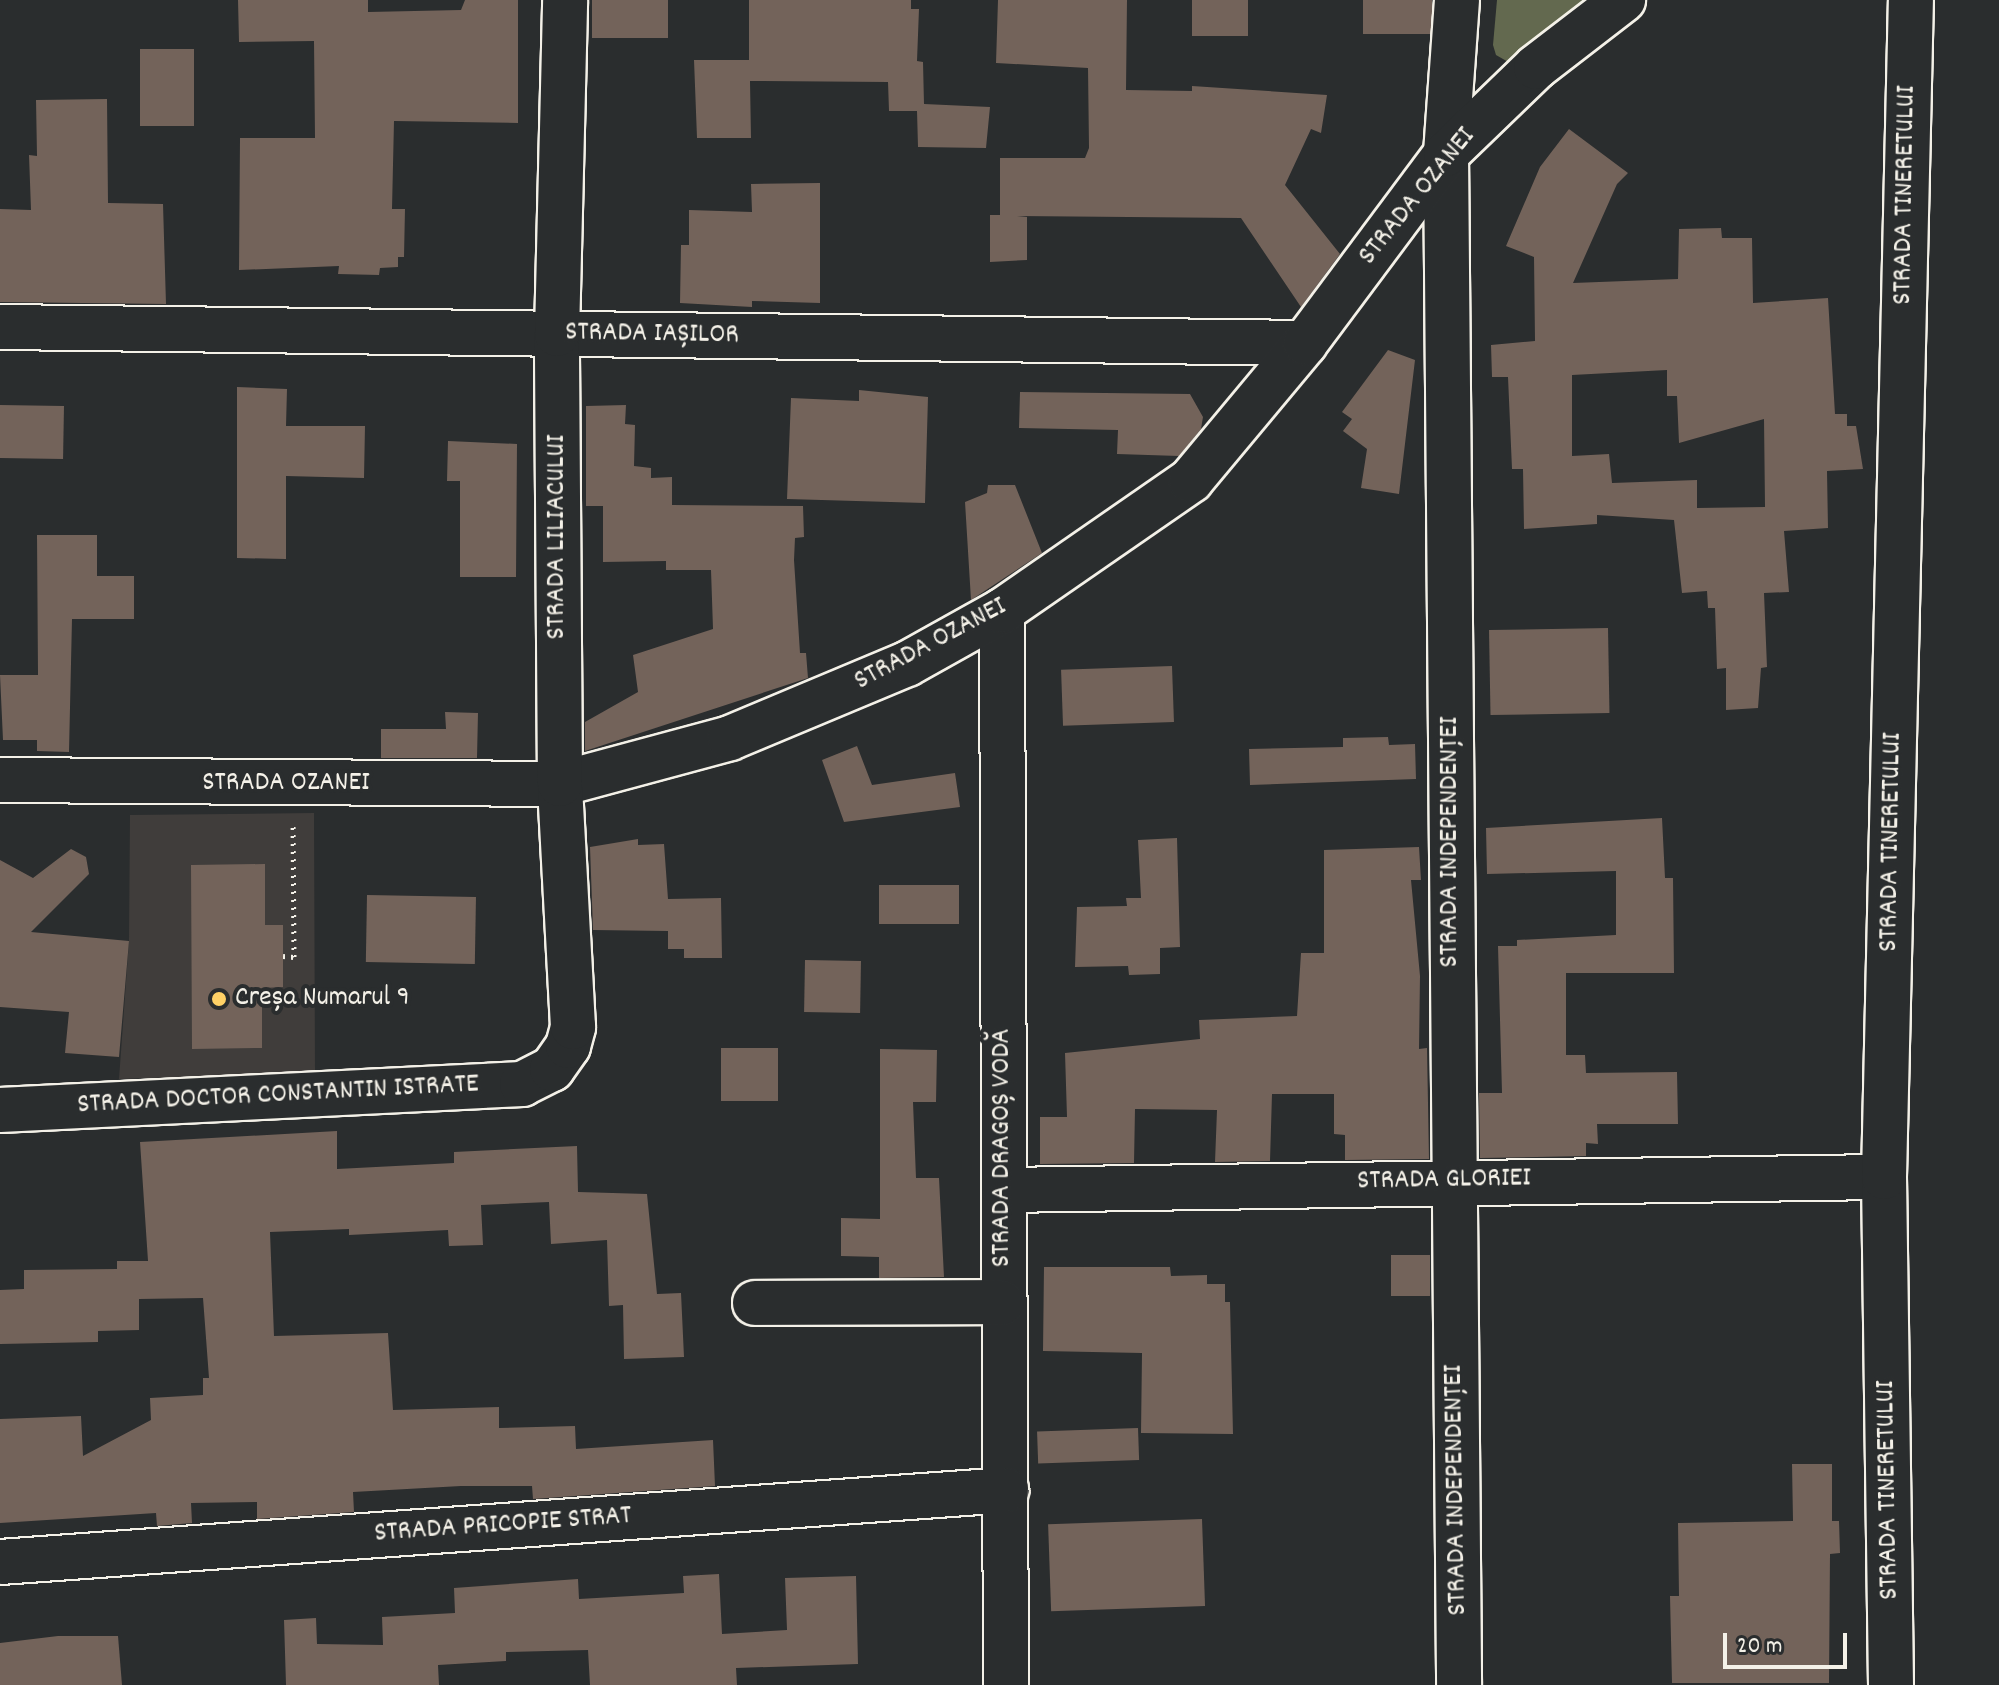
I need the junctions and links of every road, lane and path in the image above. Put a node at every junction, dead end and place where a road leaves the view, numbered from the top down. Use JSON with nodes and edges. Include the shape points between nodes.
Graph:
{"nodes":[{"id":1,"x":565,"y":0,"type":"edge"},
{"id":2,"x":1457,"y":0,"type":"edge"},
{"id":3,"x":1623,"y":0,"type":"edge"},
{"id":4,"x":1911,"y":0,"type":"edge"},
{"id":5,"x":1446,"y":154,"type":"junction"},
{"id":6,"x":0,"y":327,"type":"edge"},
{"id":7,"x":557,"y":334,"type":"junction"},
{"id":8,"x":1305,"y":343,"type":"junction"},
{"id":9,"x":1002,"y":611,"type":"junction"},
{"id":10,"x":0,"y":780,"type":"edge"},
{"id":11,"x":560,"y":784,"type":"junction"},
{"id":12,"x":293,"y":813,"type":"dead end"},
{"id":13,"x":283,"y":956,"type":"dead end"},
{"id":14,"x":552,"y":1069,"type":"joint"},
{"id":15,"x":0,"y":1110,"type":"edge"},
{"id":16,"x":1884,"y":1177,"type":"junction"},
{"id":17,"x":1453,"y":1181,"type":"junction"},
{"id":18,"x":1004,"y":1190,"type":"junction"},
{"id":19,"x":1002,"y":1302,"type":"junction"},
{"id":20,"x":755,"y":1303,"type":"dead end"},
{"id":21,"x":1006,"y":1490,"type":"junction"},
{"id":22,"x":0,"y":1562,"type":"edge"},
{"id":23,"x":1006,"y":1685,"type":"edge"},
{"id":24,"x":1459,"y":1685,"type":"edge"},
{"id":25,"x":1891,"y":1685,"type":"edge"}],
"edges":[{"from":1,"to":7,"type":"street","name":"STRADA LILIACULUI"},
{"from":2,"to":5,"type":"street","name":"STRADA INDEPENDENȚEI"},
{"from":3,"to":5,"type":"street","name":"STRADA OZANEI","via":[[1536,67]]},
{"from":4,"to":16,"type":"street","name":"STRADA TINERETULUI"},
{"from":5,"to":8,"type":"street","name":"STRADA OZANEI"},
{"from":5,"to":17,"type":"street","name":"STRADA INDEPENDENȚEI"},
{"from":6,"to":7,"type":"street","name":"STRADA IAȘILOR"},
{"from":7,"to":8,"type":"street","name":"STRADA IAȘILOR"},
{"from":7,"to":11,"type":"street","name":"STRADA LILIACULUI"},
{"from":8,"to":9,"type":"street","name":"STRADA OZANEI","via":[[1191,480]]},
{"from":9,"to":11,"type":"street","name":"STRADA OZANEI","via":[[907,664],[730,738]]},
{"from":9,"to":18,"type":"street","name":"STRADA DRAGOȘ VODĂ"},
{"from":10,"to":11,"type":"street","name":"STRADA OZANEI"},
{"from":11,"to":14,"type":"street","name":"STRADA LILIACULUI","via":[[573,1027]]},
{"from":12,"to":13,"type":"path","via":[[294,957]]},
{"from":14,"to":15,"type":"street","name":"STRADA DOCTOR CONSTANTIN ISTRATE","via":[[522,1084]]},
{"from":16,"to":17,"type":"street","name":"STRADA GLORIEI"},
{"from":16,"to":25,"type":"street","name":"STRADA TINERETULUI"},
{"from":17,"to":18,"type":"street","name":"STRADA GLORIEI"},
{"from":17,"to":24,"type":"street","name":"STRADA INDEPENDENȚEI"},
{"from":18,"to":19,"type":"street","name":"STRADA DRAGOȘ VODĂ"},
{"from":19,"to":20,"type":"street"},
{"from":19,"to":21,"type":"street","name":"STRADA DRAGOȘ VODĂ"},
{"from":21,"to":22,"type":"street","name":"STRADA PRICOPIE STRAT"},
{"from":21,"to":23,"type":"street","name":"STRADA DRAGOȘ VODĂ"}]}
